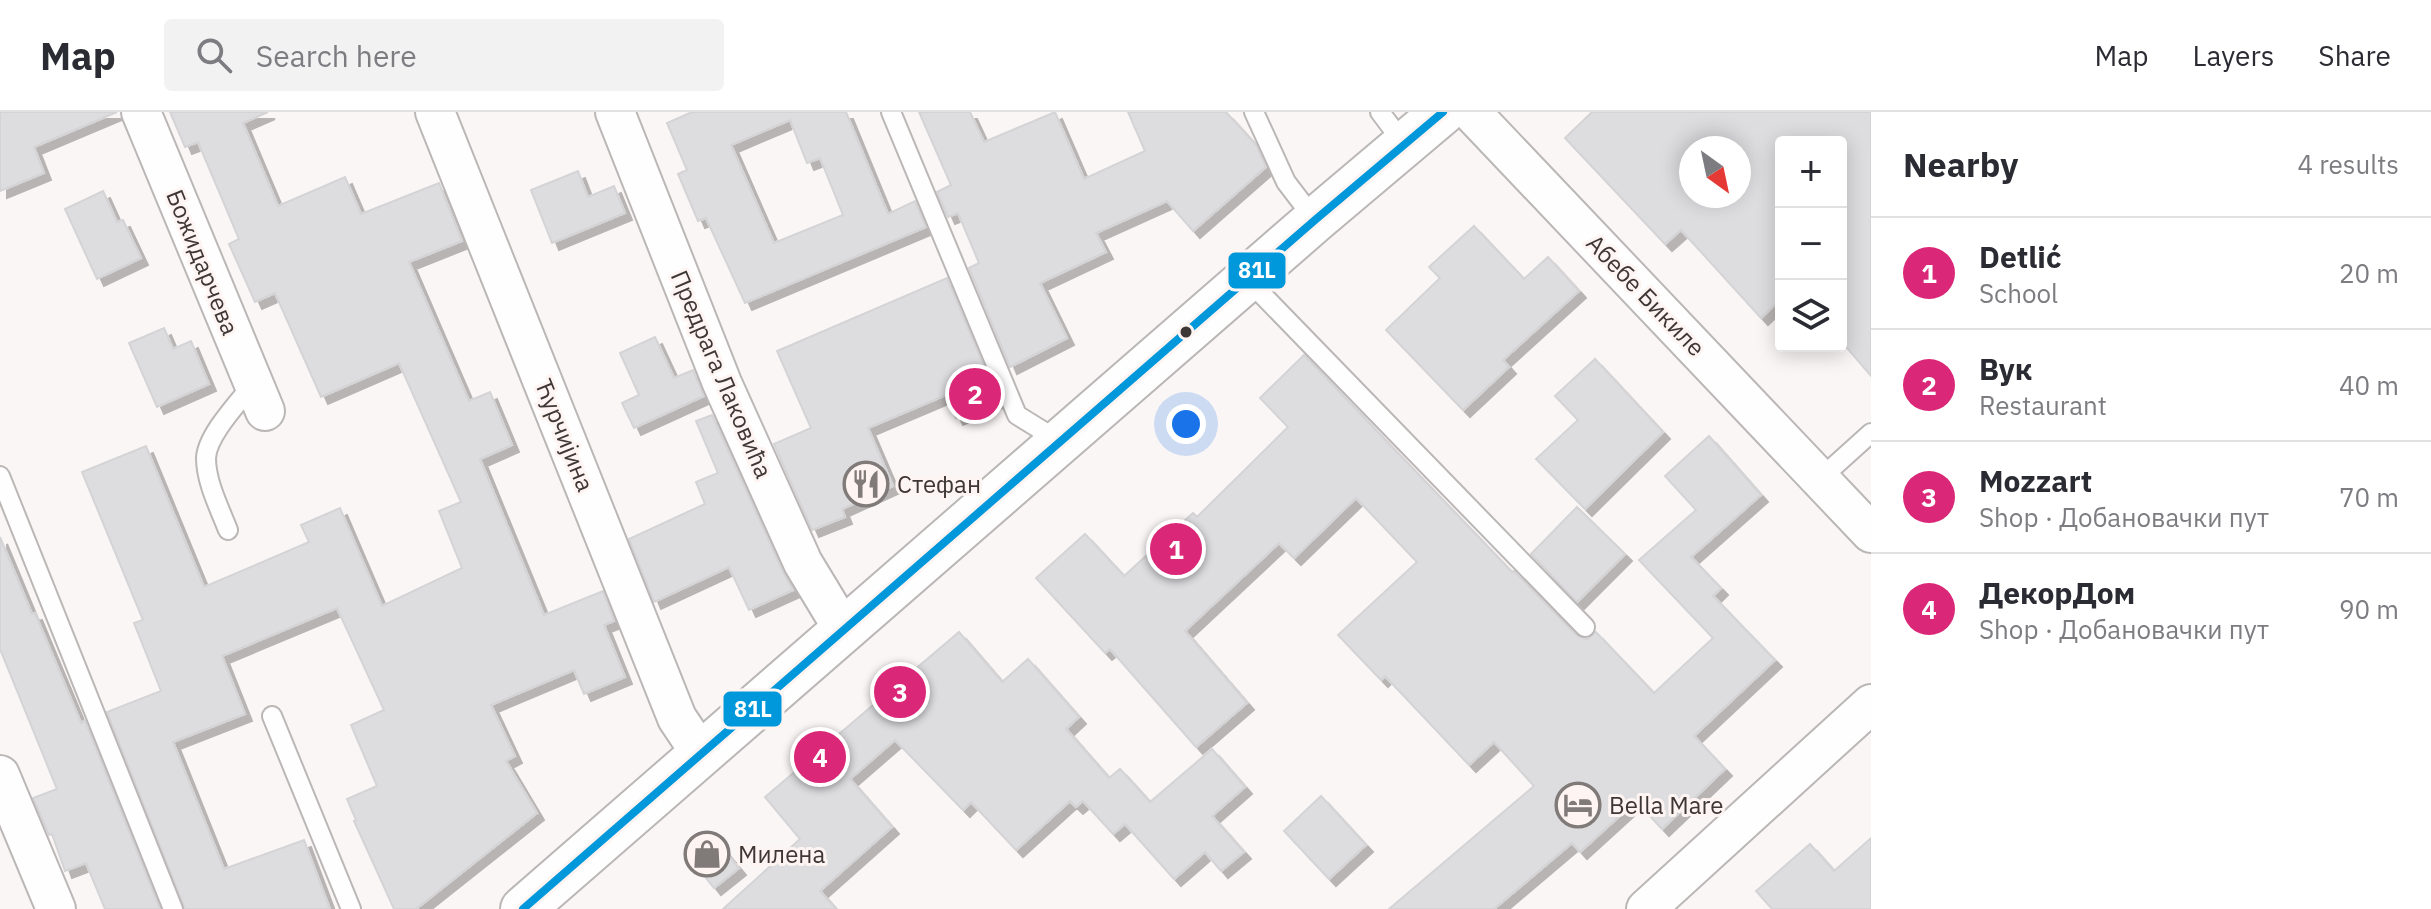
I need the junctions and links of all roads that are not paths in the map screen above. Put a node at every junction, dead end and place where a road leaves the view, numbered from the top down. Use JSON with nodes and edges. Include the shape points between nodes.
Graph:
{"nodes":[{"id":1,"x":141,"y":112,"type":"edge"},
{"id":2,"x":435,"y":112,"type":"edge"},
{"id":3,"x":615,"y":112,"type":"edge"},
{"id":4,"x":891,"y":112,"type":"edge"},
{"id":5,"x":1254,"y":112,"type":"edge"},
{"id":6,"x":1443,"y":112,"type":"edge"},
{"id":7,"x":1471,"y":112,"type":"edge"},
{"id":8,"x":1392,"y":128,"type":"edge"},
{"id":9,"x":1315,"y":220,"type":"junction"},
{"id":10,"x":1248,"y":280,"type":"junction"},
{"id":11,"x":259,"y":397,"type":"joint"},
{"id":12,"x":1871,"y":433,"type":"edge"},
{"id":13,"x":1060,"y":441,"type":"junction"},
{"id":14,"x":0,"y":476,"type":"edge"},
{"id":15,"x":1821,"y":478,"type":"junction"},
{"id":16,"x":228,"y":530,"type":"dead end"},
{"id":17,"x":1871,"y":533,"type":"edge"},
{"id":18,"x":1585,"y":627,"type":"dead end"},
{"id":19,"x":843,"y":629,"type":"junction"},
{"id":20,"x":1871,"y":704,"type":"edge"},
{"id":21,"x":272,"y":716,"type":"dead end"},
{"id":22,"x":701,"y":754,"type":"junction"},
{"id":23,"x":0,"y":775,"type":"edge"},
{"id":24,"x":56,"y":909,"type":"edge"},
{"id":25,"x":173,"y":909,"type":"edge"},
{"id":26,"x":351,"y":909,"type":"edge"},
{"id":27,"x":523,"y":909,"type":"edge"},
{"id":28,"x":1646,"y":909,"type":"edge"}],
"edges":[{"from":1,"to":11,"type":"street","name":"Божидарчева"},
{"from":2,"to":22,"type":"street","name":"Ћурчијина","via":[[677,718]]},
{"from":3,"to":19,"type":"street","name":"Предрага Лаковића","via":[[722,383],[803,563]]},
{"from":4,"to":13,"type":"lane","via":[[1017,415]]},
{"from":5,"to":9,"type":"lane","via":[[1286,182]]},
{"from":6,"to":8,"type":"street"},
{"from":7,"to":15,"type":"street","name":"Абебе Бикиле"},
{"from":8,"to":9,"type":"street"},
{"from":9,"to":10,"type":"street"},
{"from":10,"to":13,"type":"street"},
{"from":10,"to":18,"type":"lane"},
{"from":11,"to":16,"type":"lane","via":[[215,433],[206,455],[208,478]]},
{"from":12,"to":15,"type":"lane"},
{"from":13,"to":19,"type":"street"},
{"from":14,"to":25,"type":"lane"},
{"from":15,"to":17,"type":"street","name":"Абебе Бикиле"},
{"from":19,"to":22,"type":"street"},
{"from":20,"to":28,"type":"street"},
{"from":21,"to":26,"type":"lane"},
{"from":22,"to":27,"type":"street"},
{"from":23,"to":24,"type":"street"}]}
